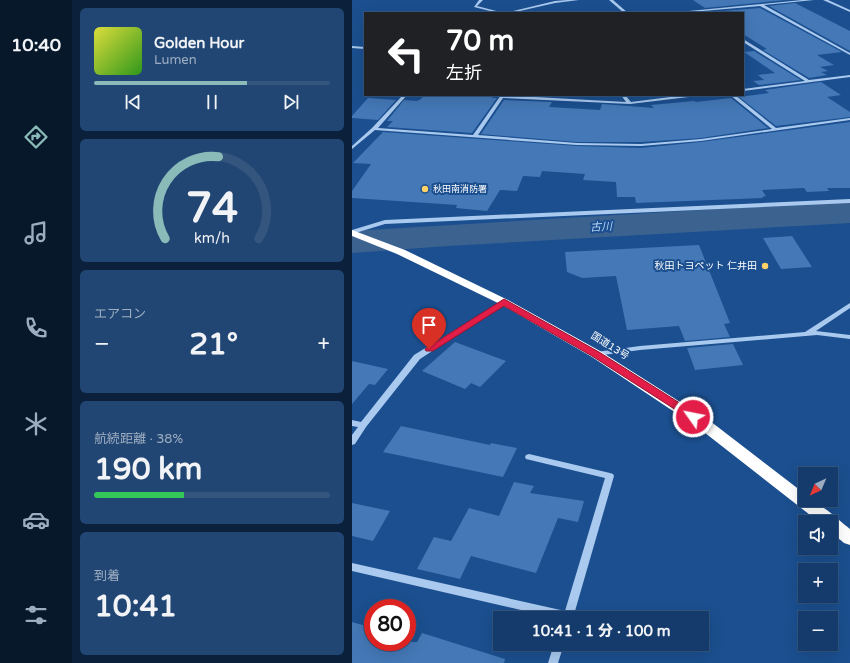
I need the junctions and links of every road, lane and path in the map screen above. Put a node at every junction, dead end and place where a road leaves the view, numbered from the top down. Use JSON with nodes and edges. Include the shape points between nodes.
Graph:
{"nodes":[{"id":1,"x":481,"y":0,"type":"edge"},
{"id":2,"x":577,"y":0,"type":"edge"},
{"id":3,"x":611,"y":0,"type":"edge"},
{"id":4,"x":812,"y":0,"type":"edge"},
{"id":5,"x":825,"y":0,"type":"edge"},
{"id":6,"x":762,"y":5,"type":"junction"},
{"id":7,"x":697,"y":10,"type":"junction"},
{"id":8,"x":498,"y":12,"type":"edge"},
{"id":9,"x":511,"y":12,"type":"edge"},
{"id":10,"x":625,"y":12,"type":"edge"},
{"id":11,"x":679,"y":12,"type":"edge"},
{"id":12,"x":700,"y":12,"type":"edge"},
{"id":13,"x":850,"y":12,"type":"edge"},
{"id":14,"x":744,"y":41,"type":"edge"},
{"id":15,"x":352,"y":47,"type":"edge"},
{"id":16,"x":364,"y":48,"type":"edge"},
{"id":17,"x":850,"y":54,"type":"edge"},
{"id":18,"x":850,"y":76,"type":"edge"},
{"id":19,"x":808,"y":81,"type":"junction"},
{"id":20,"x":744,"y":90,"type":"edge"},
{"id":21,"x":404,"y":96,"type":"edge"},
{"id":22,"x":503,"y":96,"type":"edge"},
{"id":23,"x":624,"y":96,"type":"edge"},
{"id":24,"x":689,"y":96,"type":"edge"},
{"id":25,"x":733,"y":96,"type":"edge"},
{"id":26,"x":630,"y":103,"type":"junction"},
{"id":27,"x":850,"y":119,"type":"edge"},
{"id":28,"x":374,"y":129,"type":"junction"},
{"id":29,"x":776,"y":130,"type":"junction"},
{"id":30,"x":475,"y":136,"type":"junction"},
{"id":31,"x":352,"y":148,"type":"edge"},
{"id":32,"x":850,"y":201,"type":"edge"},
{"id":33,"x":353,"y":233,"type":"edge"},
{"id":34,"x":504,"y":302,"type":"junction"},
{"id":35,"x":850,"y":305,"type":"edge"},
{"id":36,"x":807,"y":334,"type":"junction"},
{"id":37,"x":850,"y":337,"type":"edge"},
{"id":38,"x":596,"y":354,"type":"junction"},
{"id":39,"x":352,"y":423,"type":"edge"},
{"id":40,"x":363,"y":425,"type":"junction"},
{"id":41,"x":352,"y":442,"type":"edge"},
{"id":42,"x":530,"y":457,"type":"dead end"},
{"id":43,"x":821,"y":515,"type":"edge"},
{"id":44,"x":838,"y":528,"type":"edge"},
{"id":45,"x":850,"y":538,"type":"edge"},
{"id":46,"x":352,"y":567,"type":"edge"},
{"id":47,"x":542,"y":611,"type":"edge"},
{"id":48,"x":570,"y":611,"type":"edge"},
{"id":49,"x":557,"y":651,"type":"edge"},
{"id":50,"x":553,"y":663,"type":"edge"}],
"edges":[{"from":1,"to":8,"type":"street","via":[[475,6]]},
{"from":2,"to":9,"type":"street"},
{"from":3,"to":10,"type":"street"},
{"from":4,"to":6,"type":"street"},
{"from":5,"to":13,"type":"street"},
{"from":6,"to":7,"type":"street"},
{"from":6,"to":17,"type":"street"},
{"from":7,"to":11,"type":"street"},
{"from":7,"to":12,"type":"street"},
{"from":14,"to":19,"type":"street"},
{"from":15,"to":16,"type":"street"},
{"from":18,"to":19,"type":"street"},
{"from":19,"to":20,"type":"street"},
{"from":21,"to":28,"type":"street"},
{"from":22,"to":26,"type":"street"},
{"from":22,"to":30,"type":"street"},
{"from":23,"to":26,"type":"street"},
{"from":24,"to":26,"type":"street"},
{"from":25,"to":29,"type":"street"},
{"from":27,"to":29,"type":"street"},
{"from":28,"to":30,"type":"street"},
{"from":28,"to":31,"type":"street"},
{"from":29,"to":30,"type":"street","via":[[641,145],[577,144]]},
{"from":32,"to":33,"type":"street","via":[[385,222]]},
{"from":33,"to":34,"type":"highway","name":"国道13号","via":[[401,252]]},
{"from":34,"to":38,"type":"highway","name":"国道13号"},
{"from":34,"to":40,"type":"street","via":[[417,357]]},
{"from":35,"to":36,"type":"street"},
{"from":36,"to":37,"type":"street"},
{"from":36,"to":38,"type":"street"},
{"from":38,"to":43,"type":"highway","name":"国道13号","via":[[705,425]]},
{"from":39,"to":40,"type":"street"},
{"from":40,"to":41,"type":"street"},
{"from":42,"to":48,"type":"street","via":[[610,476]]},
{"from":44,"to":45,"type":"highway","name":"国道13号"},
{"from":46,"to":47,"type":"street"},
{"from":49,"to":50,"type":"street"}]}
